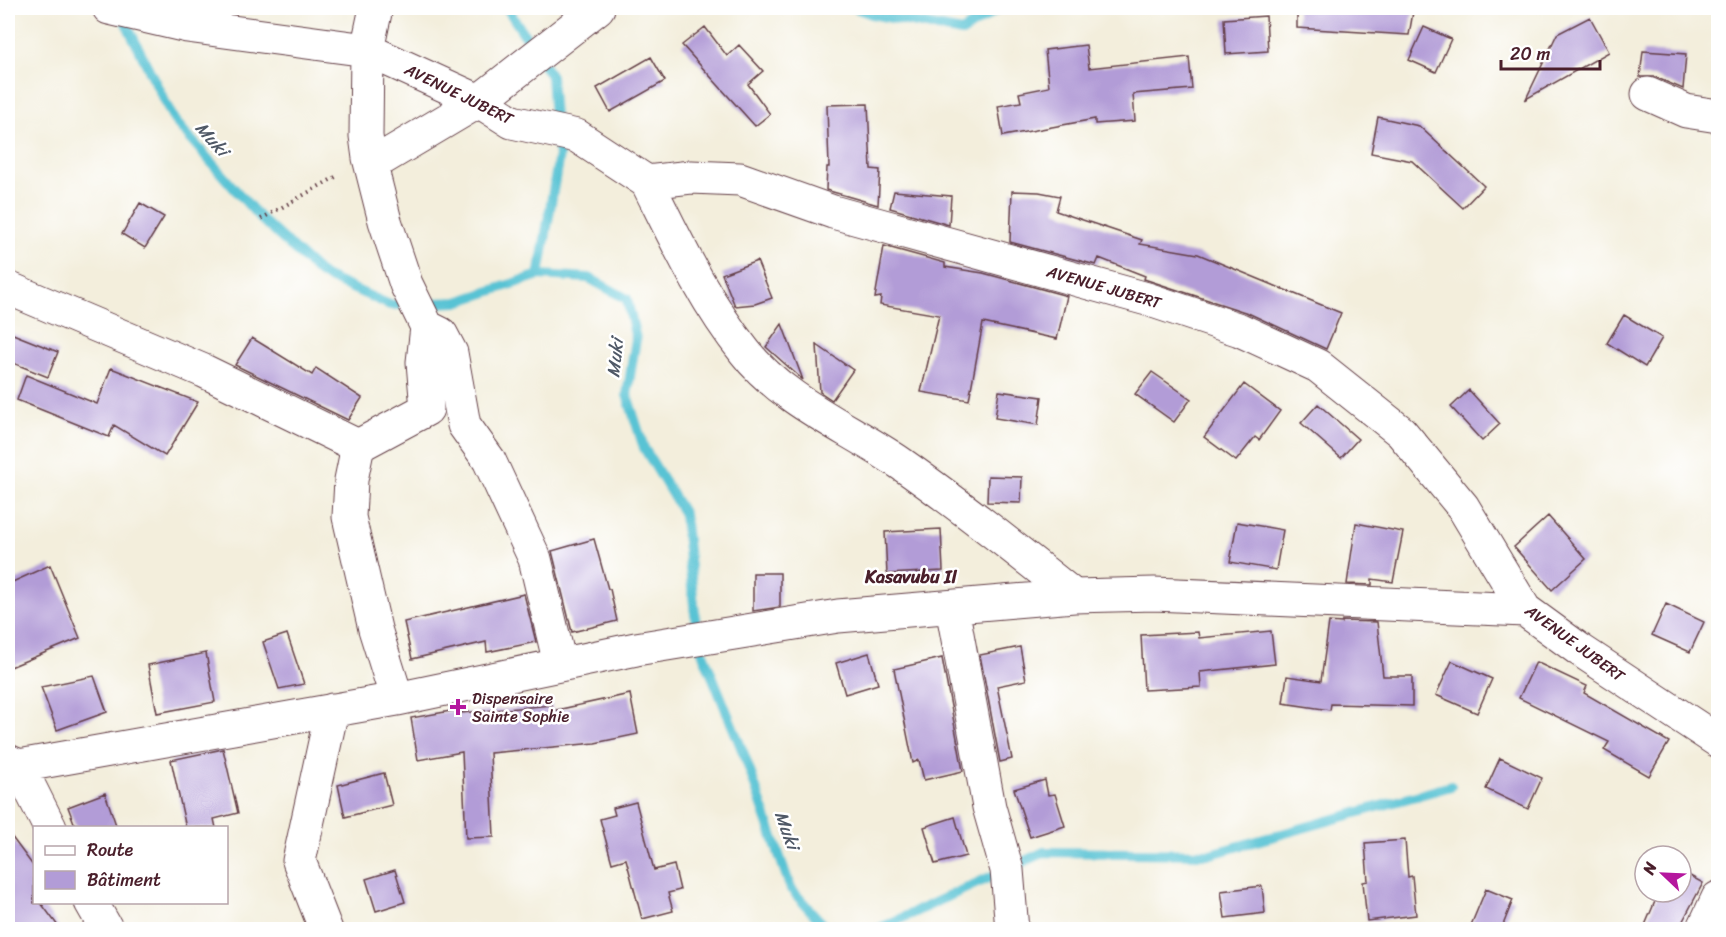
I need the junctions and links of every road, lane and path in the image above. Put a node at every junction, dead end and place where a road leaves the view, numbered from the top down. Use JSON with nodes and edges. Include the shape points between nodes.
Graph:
{"nodes":[{"id":1,"x":109,"y":8,"type":"edge"},
{"id":2,"x":376,"y":8,"type":"edge"},
{"id":3,"x":598,"y":8,"type":"edge"},
{"id":4,"x":367,"y":50,"type":"junction"},
{"id":5,"x":1648,"y":94,"type":"dead end"},
{"id":6,"x":479,"y":101,"type":"junction"},
{"id":7,"x":1719,"y":116,"type":"edge"},
{"id":8,"x":369,"y":158,"type":"junction"},
{"id":9,"x":646,"y":182,"type":"junction"},
{"id":10,"x":261,"y":219,"type":"dead end"},
{"id":11,"x":8,"y":288,"type":"edge"},
{"id":12,"x":427,"y":327,"type":"junction"},
{"id":13,"x":427,"y":409,"type":"junction"},
{"id":14,"x":464,"y":425,"type":"junction"},
{"id":15,"x":358,"y":446,"type":"junction"},
{"id":16,"x":1074,"y":596,"type":"junction"},
{"id":17,"x":952,"y":607,"type":"junction"},
{"id":18,"x":1525,"y":610,"type":"junction"},
{"id":19,"x":560,"y":664,"type":"junction"},
{"id":20,"x":397,"y":699,"type":"junction"},
{"id":21,"x":332,"y":710,"type":"junction"},
{"id":22,"x":1719,"y":741,"type":"edge"},
{"id":23,"x":13,"y":764,"type":"edge"},
{"id":24,"x":50,"y":826,"type":"edge"},
{"id":25,"x":1719,"y":898,"type":"edge"},
{"id":26,"x":92,"y":904,"type":"edge"},
{"id":27,"x":107,"y":930,"type":"edge"},
{"id":28,"x":326,"y":930,"type":"edge"},
{"id":29,"x":1012,"y":930,"type":"edge"},
{"id":30,"x":1703,"y":930,"type":"edge"}],
"edges":[{"from":1,"to":4,"type":"street","name":"AVENUE JUBERT","via":[[187,26]]},
{"from":2,"to":4,"type":"street"},
{"from":3,"to":6,"type":"street"},
{"from":4,"to":6,"type":"street","name":"AVENUE JUBERT"},
{"from":4,"to":8,"type":"street"},
{"from":5,"to":7,"type":"street","via":[[1686,111]]},
{"from":6,"to":8,"type":"street","via":[[384,158]]},
{"from":6,"to":9,"type":"street","name":"AVENUE JUBERT","via":[[512,122],[577,136]]},
{"from":8,"to":10,"type":"path"},
{"from":8,"to":12,"type":"street","via":[[406,284]]},
{"from":9,"to":16,"type":"street","via":[[711,303],[745,353],[781,387],[977,518]]},
{"from":9,"to":18,"type":"street","name":"AVENUE JUBERT","via":[[691,177],[740,179],[833,212],[1147,298],[1240,330],[1318,366],[1401,432],[1463,507]]},
{"from":11,"to":15,"type":"street","via":[[204,371]]},
{"from":12,"to":13,"type":"street","via":[[423,362]]},
{"from":12,"to":14,"type":"street","via":[[441,334],[451,352]]},
{"from":13,"to":14,"type":"street"},
{"from":13,"to":15,"type":"street"},
{"from":14,"to":19,"type":"street","via":[[489,460],[535,559]]},
{"from":15,"to":20,"type":"street","via":[[349,517],[375,629]]},
{"from":16,"to":17,"type":"street"},
{"from":16,"to":18,"type":"street","via":[[1154,594]]},
{"from":17,"to":19,"type":"street","via":[[838,616]]},
{"from":17,"to":29,"type":"street","via":[[989,807],[1007,870]]},
{"from":18,"to":22,"type":"street","name":"AVENUE JUBERT"},
{"from":19,"to":20,"type":"street"},
{"from":20,"to":21,"type":"street"},
{"from":21,"to":23,"type":"street"},
{"from":21,"to":28,"type":"street","via":[[299,861]]},
{"from":23,"to":24,"type":"street"},
{"from":25,"to":30,"type":"street"},
{"from":26,"to":27,"type":"street"}]}
